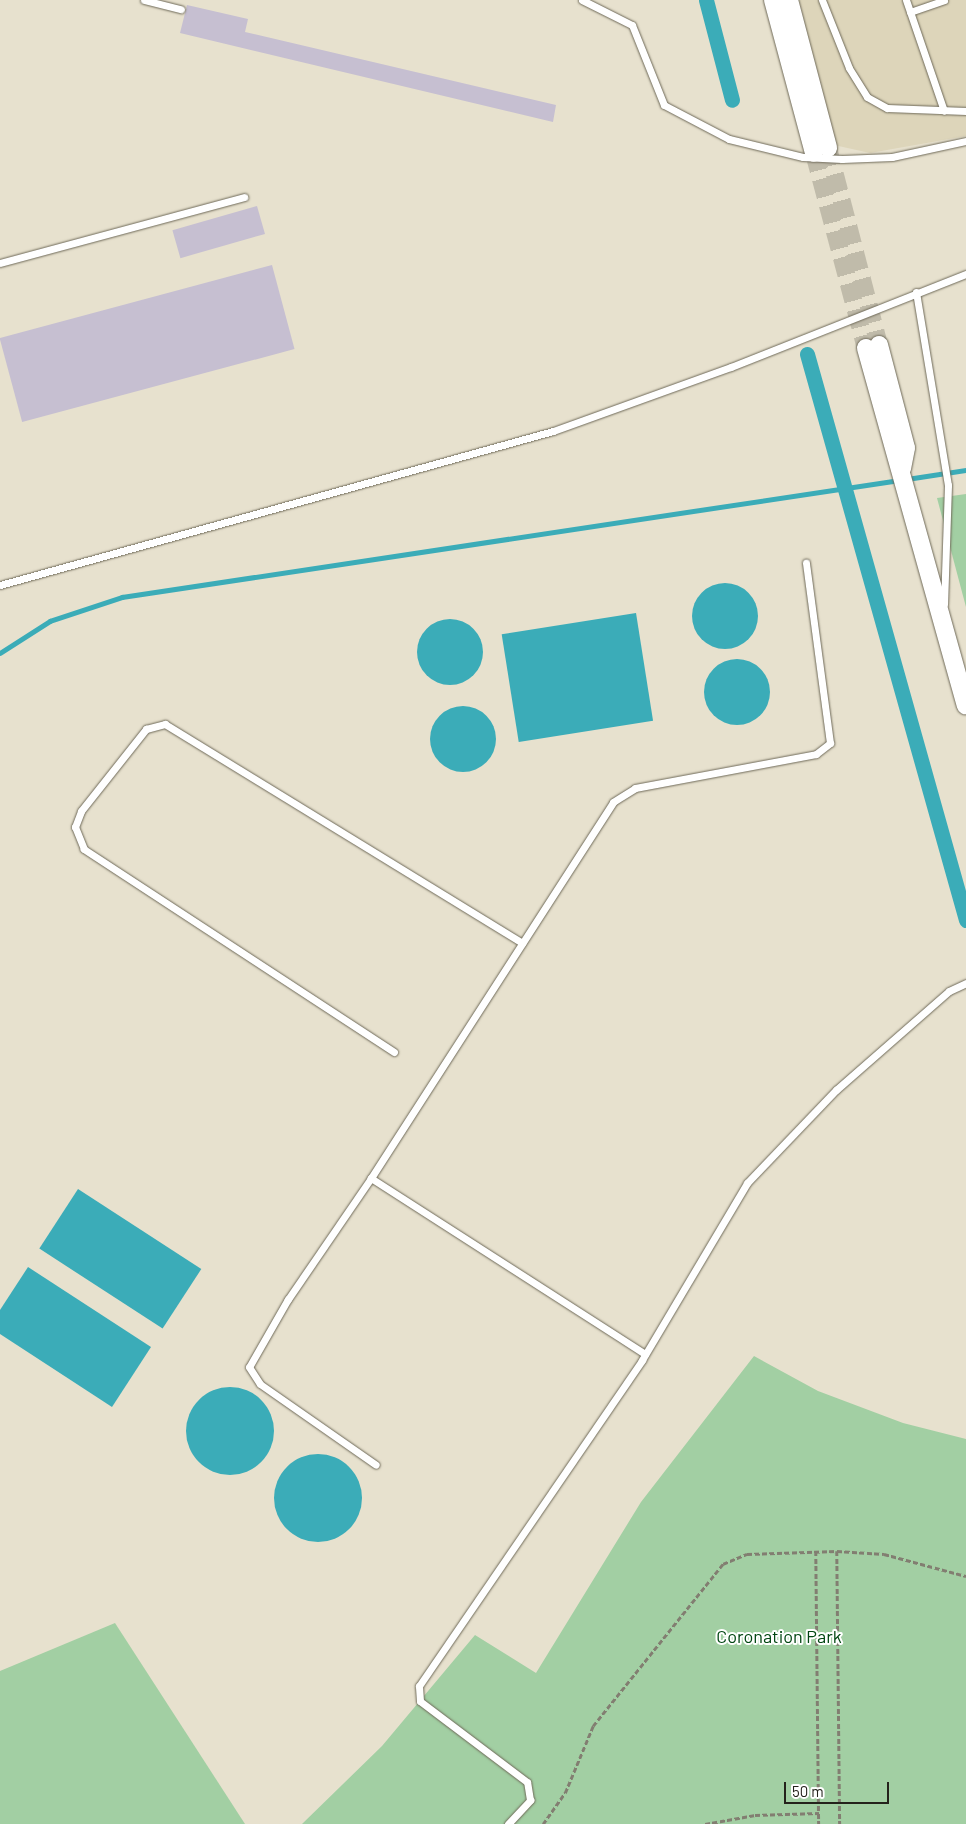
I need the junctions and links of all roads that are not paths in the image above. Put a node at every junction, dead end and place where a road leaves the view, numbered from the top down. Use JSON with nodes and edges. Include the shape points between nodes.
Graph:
{"nodes":[{"id":1,"x":144,"y":0,"type":"edge"},
{"id":2,"x":582,"y":0,"type":"edge"},
{"id":3,"x":773,"y":0,"type":"edge"},
{"id":4,"x":789,"y":0,"type":"edge"},
{"id":5,"x":822,"y":0,"type":"edge"},
{"id":6,"x":906,"y":0,"type":"edge"},
{"id":7,"x":944,"y":0,"type":"edge"},
{"id":8,"x":181,"y":9,"type":"dead end"},
{"id":9,"x":910,"y":12,"type":"junction"},
{"id":10,"x":944,"y":111,"type":"junction"},
{"id":11,"x":966,"y":112,"type":"edge"},
{"id":12,"x":966,"y":141,"type":"edge"},
{"id":13,"x":244,"y":197,"type":"dead end"},
{"id":14,"x":0,"y":263,"type":"edge"},
{"id":15,"x":966,"y":274,"type":"edge"},
{"id":16,"x":916,"y":292,"type":"junction"},
{"id":17,"x":873,"y":346,"type":"tunnel mouth"},
{"id":18,"x":806,"y":563,"type":"dead end"},
{"id":19,"x":0,"y":585,"type":"edge"},
{"id":20,"x":944,"y":622,"type":"junction"},
{"id":21,"x":966,"y":706,"type":"edge"},
{"id":22,"x":522,"y":943,"type":"junction"},
{"id":23,"x":965,"y":983,"type":"edge"},
{"id":24,"x":394,"y":1052,"type":"dead end"},
{"id":25,"x":371,"y":1178,"type":"junction"},
{"id":26,"x":645,"y":1354,"type":"junction"},
{"id":27,"x":376,"y":1465,"type":"dead end"},
{"id":28,"x":508,"y":1824,"type":"edge"}],
"edges":[{"from":1,"to":8,"type":"lane"},
{"from":2,"to":12,"type":"lane","via":[[632,25],[664,105],[729,139],[803,157],[842,159],[892,157]]},
{"from":3,"to":4,"type":"street","via":[[821,151]]},
{"from":5,"to":10,"type":"lane","via":[[849,68],[868,97],[887,108]]},
{"from":6,"to":9,"type":"lane"},
{"from":7,"to":9,"type":"lane"},
{"from":9,"to":10,"type":"lane"},
{"from":10,"to":11,"type":"lane"},
{"from":13,"to":14,"type":"lane"},
{"from":15,"to":16,"type":"lane"},
{"from":16,"to":19,"type":"lane","via":[[731,367],[553,431]]},
{"from":16,"to":20,"type":"lane","via":[[948,485]]},
{"from":17,"to":20,"type":"street","via":[[894,454],[902,469]]},
{"from":18,"to":22,"type":"lane","via":[[830,743],[816,754],[624,793],[613,802]]},
{"from":20,"to":21,"type":"street"},
{"from":22,"to":24,"type":"lane","via":[[165,724],[146,729],[80,811],[75,827],[84,849]]},
{"from":22,"to":25,"type":"lane"},
{"from":23,"to":26,"type":"lane","via":[[949,991],[836,1090],[747,1184]]},
{"from":25,"to":26,"type":"lane"},
{"from":25,"to":27,"type":"lane","via":[[288,1299],[248,1367],[260,1384]]},
{"from":26,"to":28,"type":"lane","via":[[418,1690],[420,1701],[527,1782],[530,1800]]}]}
